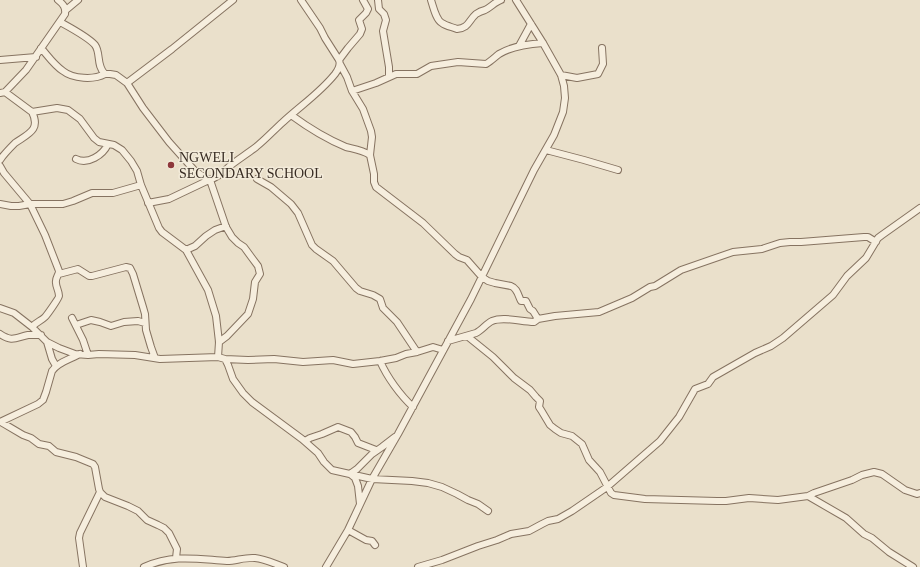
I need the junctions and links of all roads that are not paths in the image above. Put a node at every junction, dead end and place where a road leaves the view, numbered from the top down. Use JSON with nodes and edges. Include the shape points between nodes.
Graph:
{"nodes":[{"id":1,"x":58,"y":0,"type":"edge"},
{"id":2,"x":78,"y":0,"type":"edge"},
{"id":3,"x":233,"y":0,"type":"edge"},
{"id":4,"x":301,"y":0,"type":"edge"},
{"id":5,"x":363,"y":0,"type":"edge"},
{"id":6,"x":378,"y":0,"type":"edge"},
{"id":7,"x":431,"y":0,"type":"edge"},
{"id":8,"x":501,"y":0,"type":"edge"},
{"id":9,"x":516,"y":0,"type":"edge"},
{"id":10,"x":66,"y":10,"type":"junction"},
{"id":11,"x":60,"y":22,"type":"junction"},
{"id":12,"x":531,"y":24,"type":"junction"},
{"id":13,"x":543,"y":43,"type":"junction"},
{"id":14,"x":519,"y":46,"type":"junction"},
{"id":15,"x":41,"y":48,"type":"junction"},
{"id":16,"x":602,"y":48,"type":"dead end"},
{"id":17,"x":36,"y":57,"type":"junction"},
{"id":18,"x":0,"y":60,"type":"edge"},
{"id":19,"x":340,"y":62,"type":"junction"},
{"id":20,"x":105,"y":74,"type":"junction"},
{"id":21,"x":561,"y":75,"type":"junction"},
{"id":22,"x":389,"y":76,"type":"junction"},
{"id":23,"x":127,"y":83,"type":"junction"},
{"id":24,"x":352,"y":90,"type":"junction"},
{"id":25,"x":2,"y":92,"type":"edge"},
{"id":26,"x":32,"y":112,"type":"junction"},
{"id":27,"x":291,"y":115,"type":"junction"},
{"id":28,"x":108,"y":144,"type":"junction"},
{"id":29,"x":546,"y":150,"type":"junction"},
{"id":30,"x":370,"y":155,"type":"junction"},
{"id":31,"x":76,"y":159,"type":"dead end"},
{"id":32,"x":0,"y":160,"type":"edge"},
{"id":33,"x":0,"y":166,"type":"edge"},
{"id":34,"x":618,"y":170,"type":"dead end"},
{"id":35,"x":257,"y":179,"type":"dead end"},
{"id":36,"x":209,"y":180,"type":"junction"},
{"id":37,"x":141,"y":185,"type":"junction"},
{"id":38,"x":148,"y":203,"type":"junction"},
{"id":39,"x":0,"y":204,"type":"edge"},
{"id":40,"x":30,"y":204,"type":"junction"},
{"id":41,"x":920,"y":208,"type":"edge"},
{"id":42,"x":226,"y":226,"type":"junction"},
{"id":43,"x":876,"y":242,"type":"junction"},
{"id":44,"x":186,"y":250,"type":"junction"},
{"id":45,"x":59,"y":274,"type":"junction"},
{"id":46,"x":482,"y":276,"type":"junction"},
{"id":47,"x":0,"y":308,"type":"edge"},
{"id":48,"x":72,"y":318,"type":"dead end"},
{"id":49,"x":538,"y":320,"type":"junction"},
{"id":50,"x":145,"y":323,"type":"junction"},
{"id":51,"x":76,"y":325,"type":"junction"},
{"id":52,"x":32,"y":327,"type":"junction"},
{"id":53,"x":0,"y":334,"type":"edge"},
{"id":54,"x":41,"y":335,"type":"junction"},
{"id":55,"x":467,"y":336,"type":"junction"},
{"id":56,"x":448,"y":341,"type":"junction"},
{"id":57,"x":47,"y":342,"type":"junction"},
{"id":58,"x":219,"y":342,"type":"junction"},
{"id":59,"x":443,"y":350,"type":"junction"},
{"id":60,"x":417,"y":352,"type":"junction"},
{"id":61,"x":80,"y":354,"type":"junction"},
{"id":62,"x":88,"y":355,"type":"junction"},
{"id":63,"x":155,"y":358,"type":"junction"},
{"id":64,"x":222,"y":358,"type":"junction"},
{"id":65,"x":380,"y":361,"type":"junction"},
{"id":66,"x":56,"y":366,"type":"junction"},
{"id":67,"x":413,"y":407,"type":"junction"},
{"id":68,"x":1,"y":422,"type":"edge"},
{"id":69,"x":398,"y":434,"type":"junction"},
{"id":70,"x":305,"y":441,"type":"junction"},
{"id":71,"x":376,"y":450,"type":"junction"},
{"id":72,"x":350,"y":474,"type":"junction"},
{"id":73,"x":372,"y":479,"type":"junction"},
{"id":74,"x":608,"y":487,"type":"junction"},
{"id":75,"x":100,"y":492,"type":"junction"},
{"id":76,"x":920,"y":493,"type":"edge"},
{"id":77,"x":808,"y":496,"type":"junction"},
{"id":78,"x":360,"y":504,"type":"junction"},
{"id":79,"x":488,"y":512,"type":"dead end"},
{"id":80,"x":348,"y":530,"type":"junction"},
{"id":81,"x":375,"y":545,"type":"dead end"},
{"id":82,"x":176,"y":558,"type":"junction"},
{"id":83,"x":213,"y":559,"type":"junction"},
{"id":84,"x":84,"y":567,"type":"edge"},
{"id":85,"x":144,"y":567,"type":"edge"},
{"id":86,"x":212,"y":567,"type":"edge"},
{"id":87,"x":284,"y":567,"type":"edge"},
{"id":88,"x":326,"y":567,"type":"edge"},
{"id":89,"x":418,"y":567,"type":"edge"},
{"id":90,"x":913,"y":567,"type":"edge"}],
"edges":[{"from":1,"to":10,"type":"street"},
{"from":2,"to":10,"type":"street"},
{"from":3,"to":23,"type":"street"},
{"from":4,"to":19,"type":"street"},
{"from":5,"to":19,"type":"street","via":[[368,9],[358,20],[362,29]]},
{"from":6,"to":22,"type":"street","via":[[379,9],[386,20],[383,30]]},
{"from":7,"to":8,"type":"street","via":[[440,22],[457,29],[465,27],[479,12]]},
{"from":9,"to":12,"type":"street"},
{"from":10,"to":11,"type":"street"},
{"from":11,"to":15,"type":"street"},
{"from":11,"to":20,"type":"street","via":[[95,45]]},
{"from":12,"to":13,"type":"street"},
{"from":12,"to":14,"type":"street"},
{"from":13,"to":14,"type":"street"},
{"from":13,"to":21,"type":"street"},
{"from":14,"to":22,"type":"street","via":[[498,54],[486,64],[458,62],[431,66],[417,74],[402,73]]},
{"from":15,"to":17,"type":"street"},
{"from":15,"to":20,"type":"street","via":[[64,72],[86,78],[101,77]]},
{"from":16,"to":21,"type":"street","via":[[603,64],[598,74],[577,78]]},
{"from":17,"to":18,"type":"street"},
{"from":17,"to":25,"type":"street"},
{"from":19,"to":24,"type":"street"},
{"from":19,"to":27,"type":"street","via":[[338,70],[330,80]]},
{"from":20,"to":23,"type":"street","via":[[116,76]]},
{"from":21,"to":29,"type":"street","via":[[565,98],[563,112]]},
{"from":22,"to":24,"type":"street"},
{"from":23,"to":36,"type":"street","via":[[169,142],[195,171]]},
{"from":24,"to":30,"type":"street","via":[[371,131]]},
{"from":25,"to":26,"type":"street"},
{"from":26,"to":28,"type":"street","via":[[57,108],[68,110],[80,119],[94,138]]},
{"from":26,"to":32,"type":"street","via":[[36,118],[29,135],[11,147]]},
{"from":27,"to":30,"type":"street","via":[[329,138]]},
{"from":27,"to":36,"type":"street","via":[[256,147],[218,177]]},
{"from":28,"to":31,"type":"street","via":[[98,157],[83,162]]},
{"from":28,"to":37,"type":"street","via":[[122,150],[131,161]]},
{"from":29,"to":34,"type":"street"},
{"from":29,"to":46,"type":"street"},
{"from":30,"to":46,"type":"street","via":[[376,187],[423,223]]},
{"from":33,"to":40,"type":"street"},
{"from":35,"to":60,"type":"street","via":[[272,187],[287,200],[316,249],[333,261],[356,288],[380,300]]},
{"from":36,"to":38,"type":"street","via":[[169,199]]},
{"from":36,"to":42,"type":"street"},
{"from":37,"to":38,"type":"street"},
{"from":37,"to":40,"type":"street","via":[[113,193],[92,193],[63,204]]},
{"from":38,"to":44,"type":"street","via":[[162,232]]},
{"from":39,"to":40,"type":"street"},
{"from":40,"to":45,"type":"street","via":[[48,242]]},
{"from":41,"to":43,"type":"street"},
{"from":42,"to":44,"type":"street","via":[[215,230],[196,246]]},
{"from":42,"to":58,"type":"street","via":[[232,237],[244,247],[258,266],[260,274],[248,314]]},
{"from":43,"to":49,"type":"street","via":[[864,237],[790,242],[762,249],[733,252],[681,270],[632,298],[599,312]]},
{"from":43,"to":74,"type":"street","via":[[866,258],[832,295],[783,338],[713,377],[708,384],[695,389],[679,417],[660,441]]},
{"from":44,"to":58,"type":"street","via":[[208,290],[216,316]]},
{"from":45,"to":50,"type":"street","via":[[78,269],[92,276],[130,268],[145,314]]},
{"from":45,"to":52,"type":"street","via":[[56,282],[59,296],[57,301],[46,316]]},
{"from":46,"to":49,"type":"street","via":[[491,282],[513,287],[521,301],[526,301]]},
{"from":46,"to":56,"type":"street"},
{"from":47,"to":52,"type":"street","via":[[14,313]]},
{"from":48,"to":51,"type":"street"},
{"from":49,"to":55,"type":"street","via":[[531,322],[500,319]]},
{"from":50,"to":51,"type":"street","via":[[124,322],[111,326],[91,320]]},
{"from":50,"to":63,"type":"street"},
{"from":51,"to":62,"type":"street"},
{"from":52,"to":54,"type":"street"},
{"from":53,"to":54,"type":"street","via":[[11,339]]},
{"from":54,"to":57,"type":"street"},
{"from":55,"to":56,"type":"street"},
{"from":55,"to":74,"type":"street","via":[[530,390],[540,401],[541,410],[550,425],[582,444],[589,460],[600,472]]},
{"from":56,"to":59,"type":"street"},
{"from":57,"to":61,"type":"street"},
{"from":57,"to":66,"type":"street"},
{"from":58,"to":64,"type":"street"},
{"from":59,"to":60,"type":"street","via":[[433,347]]},
{"from":59,"to":67,"type":"street"},
{"from":60,"to":65,"type":"street"},
{"from":61,"to":62,"type":"street"},
{"from":61,"to":66,"type":"street"},
{"from":62,"to":63,"type":"street"},
{"from":63,"to":64,"type":"street"},
{"from":64,"to":65,"type":"street","via":[[303,362],[333,360],[353,364]]},
{"from":64,"to":70,"type":"street","via":[[228,365],[233,379],[252,402]]},
{"from":65,"to":67,"type":"street","via":[[387,376]]},
{"from":66,"to":68,"type":"street","via":[[43,400]]},
{"from":67,"to":69,"type":"street"},
{"from":68,"to":75,"type":"street","via":[[56,452],[93,464]]},
{"from":69,"to":71,"type":"street"},
{"from":69,"to":73,"type":"street"},
{"from":70,"to":71,"type":"street","via":[[340,428],[350,432],[360,445]]},
{"from":70,"to":72,"type":"street","via":[[332,470]]},
{"from":71,"to":72,"type":"street"},
{"from":72,"to":73,"type":"street"},
{"from":72,"to":78,"type":"street","via":[[356,478]]},
{"from":73,"to":78,"type":"street"},
{"from":73,"to":79,"type":"street","via":[[428,483],[478,504]]},
{"from":74,"to":77,"type":"street","via":[[614,495],[645,499],[726,501],[749,498],[778,500]]},
{"from":74,"to":89,"type":"street","via":[[558,519],[548,521],[530,531],[511,534]]},
{"from":75,"to":82,"type":"street","via":[[105,497],[138,511],[147,520],[164,528],[177,549]]},
{"from":75,"to":84,"type":"street","via":[[80,533]]},
{"from":76,"to":77,"type":"street","via":[[904,490],[882,474],[874,472]]},
{"from":77,"to":90,"type":"street","via":[[846,518],[864,534]]},
{"from":78,"to":80,"type":"street"},
{"from":80,"to":81,"type":"street","via":[[372,541]]},
{"from":80,"to":88,"type":"street"},
{"from":82,"to":83,"type":"street"},
{"from":82,"to":85,"type":"street"},
{"from":83,"to":86,"type":"street"},
{"from":83,"to":87,"type":"street","via":[[229,561],[254,558]]}]}
